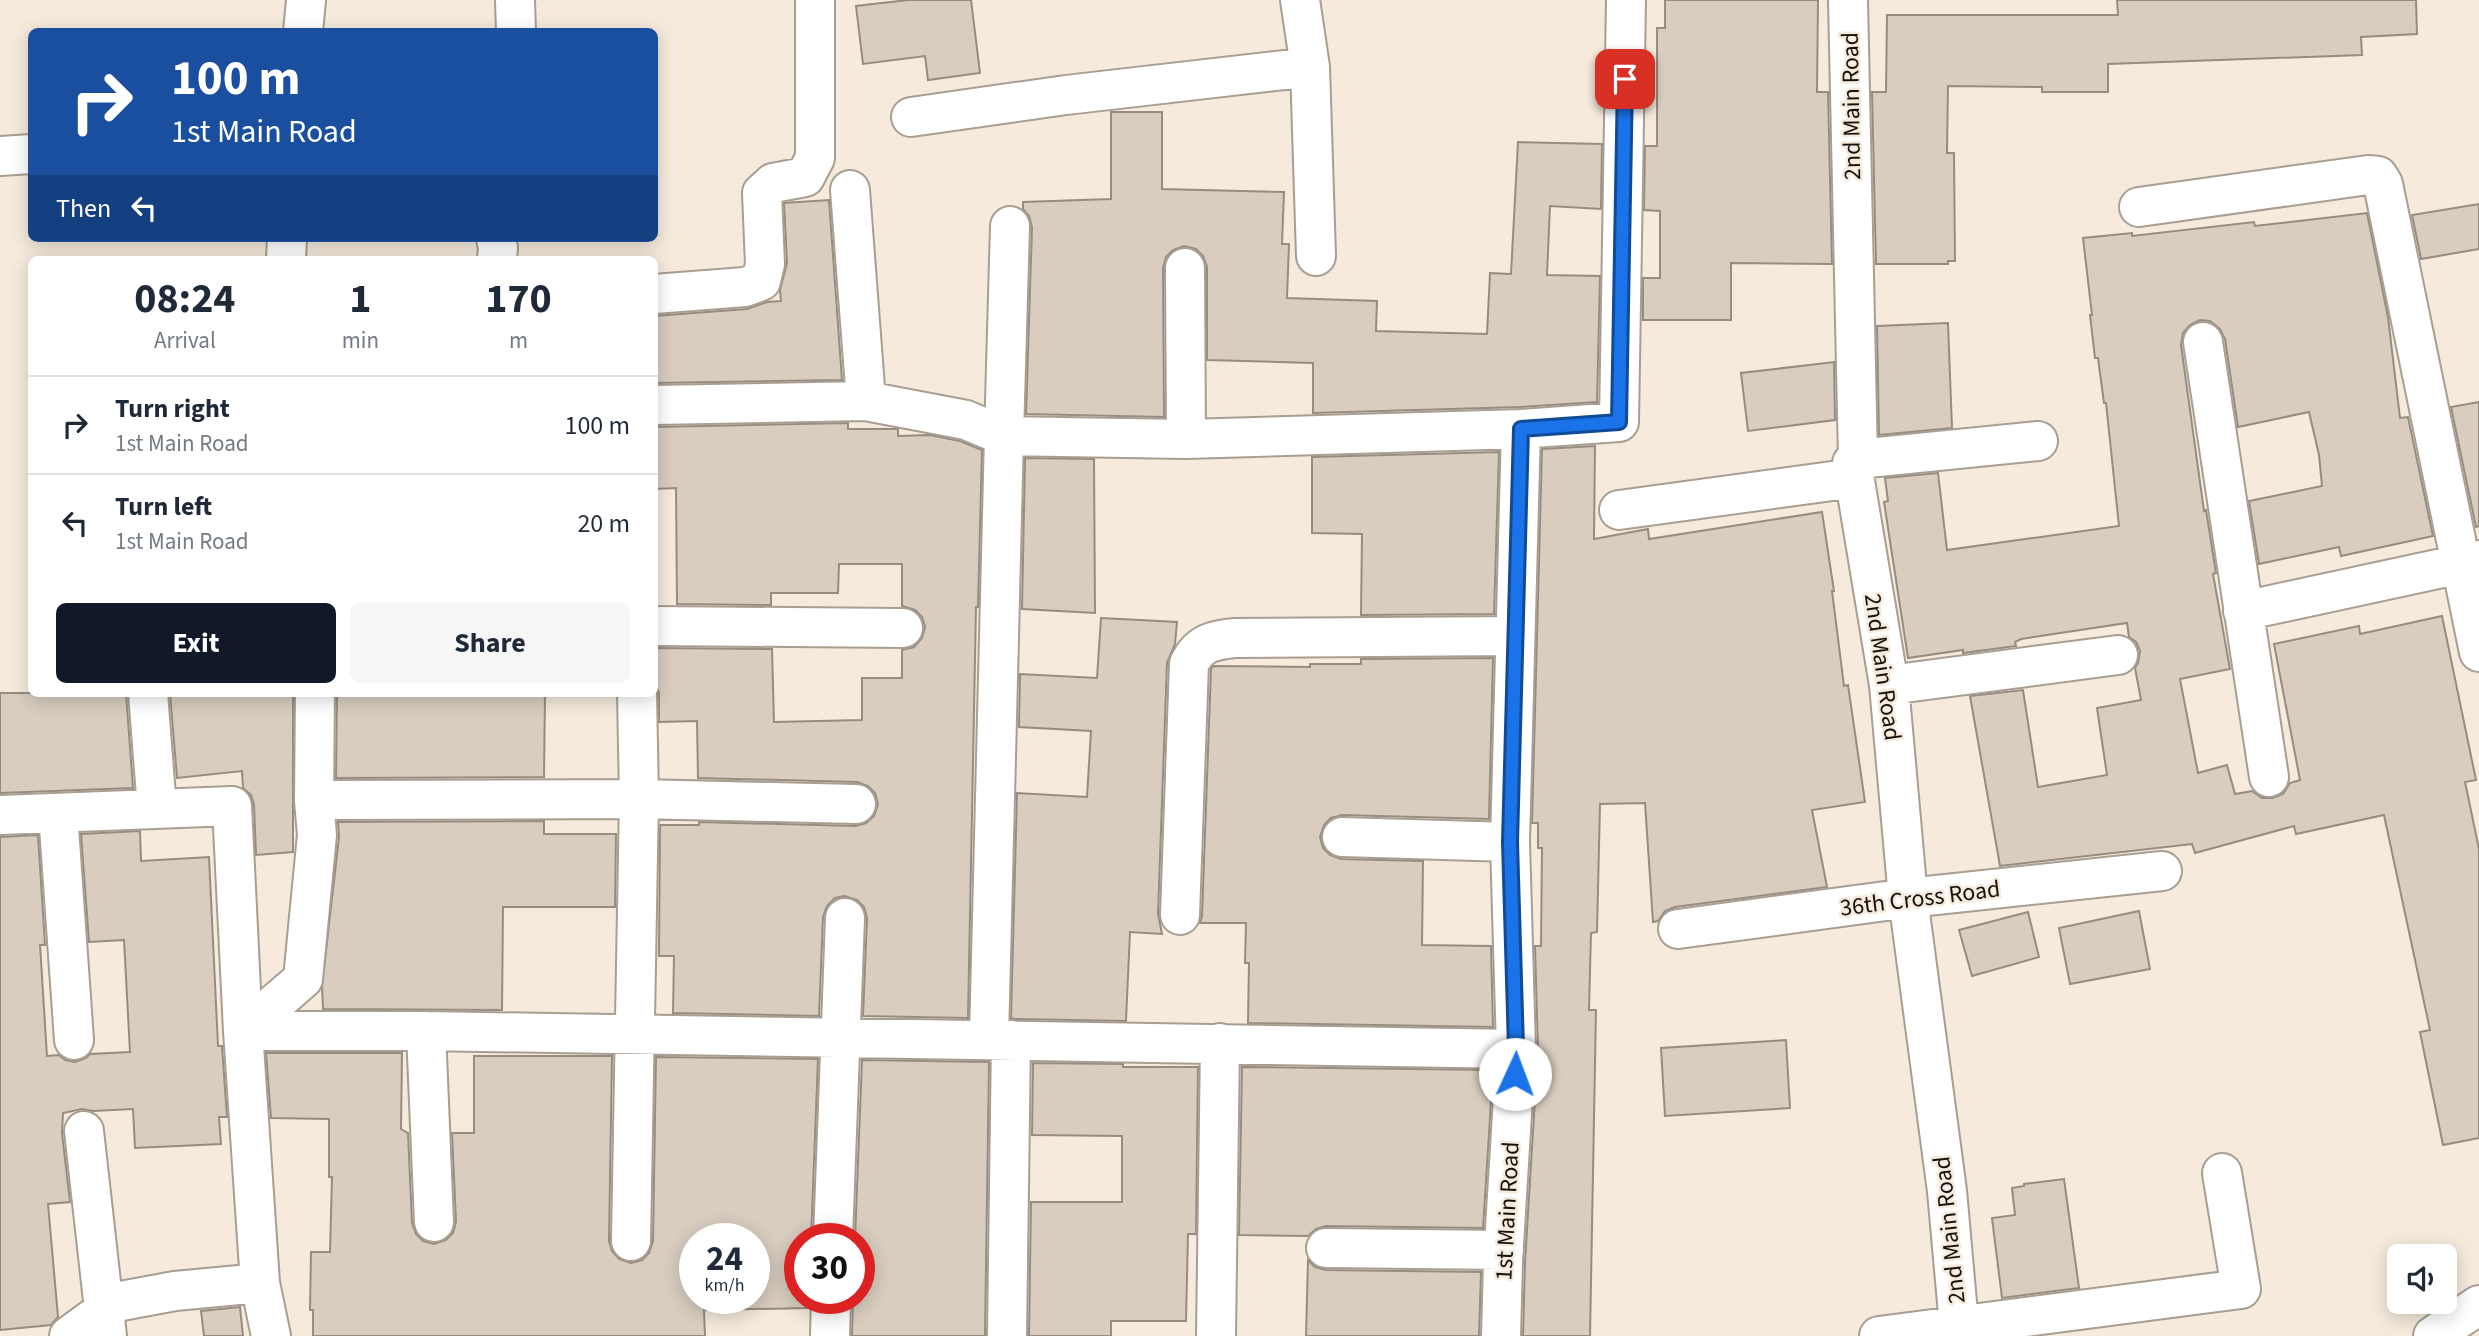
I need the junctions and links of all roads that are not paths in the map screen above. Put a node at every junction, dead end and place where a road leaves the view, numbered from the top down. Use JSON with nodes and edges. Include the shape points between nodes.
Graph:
{"nodes":[{"id":1,"x":306,"y":0,"type":"edge"},
{"id":2,"x":515,"y":0,"type":"edge"},
{"id":3,"x":815,"y":0,"type":"edge"},
{"id":4,"x":1300,"y":0,"type":"edge"},
{"id":5,"x":1626,"y":0,"type":"edge"},
{"id":6,"x":1848,"y":0,"type":"edge"},
{"id":7,"x":303,"y":28,"type":"edge"},
{"id":8,"x":516,"y":28,"type":"edge"},
{"id":9,"x":1310,"y":67,"type":"junction"},
{"id":10,"x":911,"y":117,"type":"dead end"},
{"id":11,"x":28,"y":154,"type":"edge"},
{"id":12,"x":0,"y":156,"type":"edge"},
{"id":13,"x":850,"y":190,"type":"dead end"},
{"id":14,"x":2139,"y":207,"type":"dead end"},
{"id":15,"x":1010,"y":226,"type":"dead end"},
{"id":16,"x":1316,"y":256,"type":"dead end"},
{"id":17,"x":1185,"y":268,"type":"dead end"},
{"id":18,"x":658,"y":293,"type":"edge"},
{"id":19,"x":2203,"y":342,"type":"dead end"},
{"id":20,"x":866,"y":401,"type":"junction"},
{"id":21,"x":658,"y":405,"type":"edge"},
{"id":22,"x":1521,"y":429,"type":"junction"},
{"id":23,"x":1004,"y":436,"type":"junction"},
{"id":24,"x":1186,"y":439,"type":"junction"},
{"id":25,"x":2038,"y":441,"type":"dead end"},
{"id":26,"x":1856,"y":468,"type":"junction"},
{"id":27,"x":1619,"y":510,"type":"dead end"},
{"id":28,"x":2470,"y":563,"type":"edge"},
{"id":29,"x":2243,"y":611,"type":"junction"},
{"id":30,"x":658,"y":626,"type":"edge"},
{"id":31,"x":903,"y":628,"type":"dead end"},
{"id":32,"x":1514,"y":636,"type":"junction"},
{"id":33,"x":2479,"y":652,"type":"edge"},
{"id":34,"x":2118,"y":654,"type":"dead end"},
{"id":35,"x":1889,"y":685,"type":"junction"},
{"id":36,"x":148,"y":697,"type":"edge"},
{"id":37,"x":315,"y":697,"type":"edge"},
{"id":38,"x":637,"y":697,"type":"edge"},
{"id":39,"x":2269,"y":777,"type":"dead end"},
{"id":40,"x":639,"y":799,"type":"junction"},
{"id":41,"x":314,"y":800,"type":"junction"},
{"id":42,"x":856,"y":804,"type":"dead end"},
{"id":43,"x":157,"y":809,"type":"junction"},
{"id":44,"x":58,"y":813,"type":"junction"},
{"id":45,"x":0,"y":815,"type":"edge"},
{"id":46,"x":1342,"y":837,"type":"dead end"},
{"id":47,"x":1510,"y":842,"type":"junction"},
{"id":48,"x":2162,"y":871,"type":"dead end"},
{"id":49,"x":1908,"y":898,"type":"junction"},
{"id":50,"x":1180,"y":915,"type":"dead end"},
{"id":51,"x":845,"y":918,"type":"dead end"},
{"id":52,"x":1678,"y":929,"type":"dead end"},
{"id":53,"x":243,"y":1031,"type":"junction"},
{"id":54,"x":426,"y":1031,"type":"junction"},
{"id":55,"x":634,"y":1036,"type":"junction"},
{"id":56,"x":840,"y":1038,"type":"junction"},
{"id":57,"x":74,"y":1040,"type":"dead end"},
{"id":58,"x":1000,"y":1040,"type":"junction"},
{"id":59,"x":1220,"y":1043,"type":"junction"},
{"id":60,"x":1516,"y":1049,"type":"junction"},
{"id":61,"x":84,"y":1131,"type":"dead end"},
{"id":62,"x":2222,"y":1173,"type":"dead end"},
{"id":63,"x":434,"y":1222,"type":"dead end"},
{"id":64,"x":834,"y":1223,"type":"edge"},
{"id":65,"x":631,"y":1241,"type":"dead end"},
{"id":66,"x":1325,"y":1248,"type":"dead end"},
{"id":67,"x":1504,"y":1250,"type":"junction"},
{"id":68,"x":261,"y":1283,"type":"junction"},
{"id":69,"x":2479,"y":1305,"type":"edge"},
{"id":70,"x":831,"y":1314,"type":"edge"},
{"id":71,"x":105,"y":1324,"type":"edge"},
{"id":72,"x":1960,"y":1331,"type":"edge"},
{"id":73,"x":69,"y":1336,"type":"edge"},
{"id":74,"x":271,"y":1336,"type":"edge"},
{"id":75,"x":830,"y":1336,"type":"edge"},
{"id":76,"x":1007,"y":1336,"type":"edge"},
{"id":77,"x":1216,"y":1336,"type":"edge"},
{"id":78,"x":1501,"y":1336,"type":"edge"},
{"id":79,"x":1879,"y":1336,"type":"edge"},
{"id":80,"x":2433,"y":1336,"type":"edge"}],
"edges":[{"from":1,"to":7,"type":"street"},
{"from":2,"to":8,"type":"street"},
{"from":3,"to":18,"type":"street","via":[[815,158],[806,177],[773,183],[762,193],[765,264],[761,281],[745,287]]},
{"from":4,"to":9,"type":"street"},
{"from":5,"to":22,"type":"street","via":[[1619,422]]},
{"from":6,"to":26,"type":"street","name":"2nd Main Road"},
{"from":9,"to":10,"type":"street"},
{"from":9,"to":16,"type":"street"},
{"from":11,"to":12,"type":"street"},
{"from":13,"to":20,"type":"street"},
{"from":14,"to":28,"type":"street","via":[[2378,176]]},
{"from":15,"to":23,"type":"street"},
{"from":17,"to":24,"type":"street"},
{"from":19,"to":29,"type":"street"},
{"from":20,"to":21,"type":"street"},
{"from":20,"to":23,"type":"street","via":[[966,420]]},
{"from":22,"to":24,"type":"street"},
{"from":22,"to":32,"type":"street","name":"1st Main Road"},
{"from":23,"to":24,"type":"street"},
{"from":23,"to":58,"type":"street"},
{"from":25,"to":26,"type":"street"},
{"from":26,"to":27,"type":"street"},
{"from":26,"to":35,"type":"street","name":"2nd Main Road"},
{"from":28,"to":29,"type":"street"},
{"from":28,"to":33,"type":"street"},
{"from":29,"to":39,"type":"street"},
{"from":30,"to":31,"type":"street"},
{"from":32,"to":47,"type":"street","name":"1st Main Road"},
{"from":32,"to":50,"type":"street","via":[[1235,639],[1205,643],[1194,652],[1189,664]]},
{"from":34,"to":35,"type":"street"},
{"from":35,"to":49,"type":"street","name":"2nd Main Road"},
{"from":36,"to":43,"type":"street"},
{"from":37,"to":41,"type":"street"},
{"from":38,"to":40,"type":"street"},
{"from":40,"to":41,"type":"street"},
{"from":40,"to":42,"type":"street"},
{"from":40,"to":55,"type":"street"},
{"from":41,"to":53,"type":"street","via":[[317,835],[303,979]]},
{"from":43,"to":44,"type":"street"},
{"from":43,"to":53,"type":"street","via":[[232,806]]},
{"from":44,"to":45,"type":"street"},
{"from":44,"to":57,"type":"street"},
{"from":46,"to":47,"type":"street"},
{"from":47,"to":60,"type":"street","name":"1st Main Road"},
{"from":48,"to":49,"type":"street","name":"36th Cross Road"},
{"from":49,"to":52,"type":"street","name":"36th Cross Road"},
{"from":49,"to":72,"type":"street","name":"2nd Main Road","via":[[1947,1191]]},
{"from":51,"to":56,"type":"street"},
{"from":53,"to":54,"type":"street"},
{"from":53,"to":68,"type":"street"},
{"from":54,"to":55,"type":"street"},
{"from":54,"to":63,"type":"street"},
{"from":55,"to":56,"type":"street"},
{"from":55,"to":65,"type":"street"},
{"from":56,"to":58,"type":"street"},
{"from":56,"to":64,"type":"street"},
{"from":58,"to":59,"type":"street"},
{"from":58,"to":76,"type":"street"},
{"from":59,"to":60,"type":"street"},
{"from":59,"to":77,"type":"street"},
{"from":60,"to":67,"type":"street","name":"1st Main Road"},
{"from":61,"to":71,"type":"street"},
{"from":62,"to":72,"type":"street","via":[[2241,1289]]},
{"from":66,"to":67,"type":"street"},
{"from":67,"to":78,"type":"street","name":"1st Main Road"},
{"from":68,"to":71,"type":"street","via":[[121,1301]]},
{"from":68,"to":74,"type":"street"},
{"from":69,"to":80,"type":"street"},
{"from":70,"to":75,"type":"street"},
{"from":71,"to":73,"type":"street"},
{"from":72,"to":79,"type":"street"}]}
